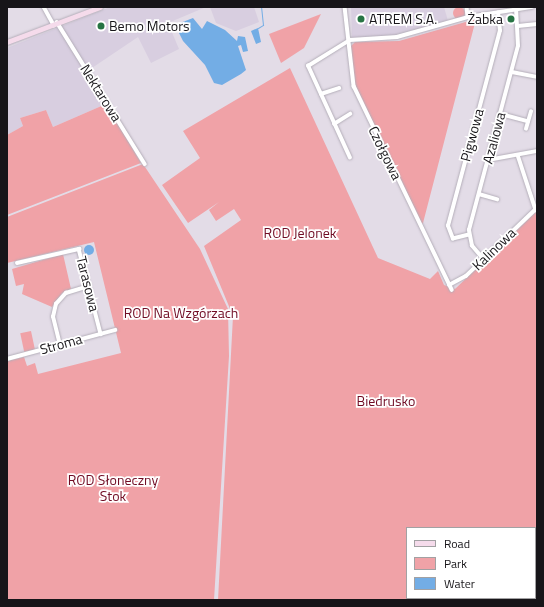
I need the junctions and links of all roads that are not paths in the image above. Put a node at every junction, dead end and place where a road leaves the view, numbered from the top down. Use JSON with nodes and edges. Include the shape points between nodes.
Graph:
{"nodes":[{"id":1,"x":44,"y":7,"type":"edge"},
{"id":2,"x":99,"y":7,"type":"edge"},
{"id":3,"x":345,"y":7,"type":"edge"},
{"id":4,"x":467,"y":7,"type":"edge"},
{"id":5,"x":532,"y":7,"type":"edge"},
{"id":6,"x":516,"y":11,"type":"junction"},
{"id":7,"x":498,"y":13,"type":"junction"},
{"id":8,"x":468,"y":16,"type":"junction"},
{"id":9,"x":55,"y":24,"type":"junction"},
{"id":10,"x":537,"y":24,"type":"edge"},
{"id":11,"x":518,"y":26,"type":"junction"},
{"id":12,"x":350,"y":40,"type":"junction"},
{"id":13,"x":7,"y":42,"type":"edge"},
{"id":14,"x":512,"y":72,"type":"junction"},
{"id":15,"x":537,"y":77,"type":"edge"},
{"id":16,"x":338,"y":88,"type":"dead end"},
{"id":17,"x":320,"y":94,"type":"junction"},
{"id":18,"x":530,"y":112,"type":"dead end"},
{"id":19,"x":350,"y":114,"type":"dead end"},
{"id":20,"x":500,"y":114,"type":"junction"},
{"id":21,"x":528,"y":121,"type":"junction"},
{"id":22,"x":334,"y":124,"type":"junction"},
{"id":23,"x":526,"y":129,"type":"dead end"},
{"id":24,"x":537,"y":151,"type":"edge"},
{"id":25,"x":518,"y":155,"type":"junction"},
{"id":26,"x":350,"y":158,"type":"dead end"},
{"id":27,"x":488,"y":160,"type":"junction"},
{"id":28,"x":145,"y":164,"type":"dead end"},
{"id":29,"x":479,"y":194,"type":"junction"},
{"id":30,"x":497,"y":199,"type":"dead end"},
{"id":31,"x":536,"y":209,"type":"edge"},
{"id":32,"x":469,"y":235,"type":"junction"},
{"id":33,"x":483,"y":259,"type":"junction"},
{"id":34,"x":17,"y":263,"type":"dead end"},
{"id":35,"x":449,"y":285,"type":"junction"},
{"id":36,"x":89,"y":286,"type":"junction"},
{"id":37,"x":452,"y":290,"type":"dead end"},
{"id":38,"x":116,"y":330,"type":"dead end"},
{"id":39,"x":101,"y":334,"type":"junction"},
{"id":40,"x":60,"y":345,"type":"junction"},
{"id":41,"x":7,"y":359,"type":"edge"}],
"edges":[{"from":1,"to":9,"type":"street","name":"Nektarowa"},
{"from":2,"to":9,"type":"main road"},
{"from":3,"to":12,"type":"street","name":"Czołgowa"},
{"from":4,"to":8,"type":"street"},
{"from":5,"to":6,"type":"street"},
{"from":6,"to":7,"type":"street"},
{"from":6,"to":11,"type":"street","name":"Azaliowa"},
{"from":7,"to":8,"type":"street"},
{"from":7,"to":32,"type":"street","name":"Pigwowa","via":[[500,31],[448,226],[453,239]]},
{"from":8,"to":12,"type":"street","via":[[401,36]]},
{"from":9,"to":13,"type":"main road"},
{"from":9,"to":28,"type":"street","name":"Nektarowa"},
{"from":10,"to":11,"type":"street"},
{"from":11,"to":14,"type":"street","name":"Azaliowa","via":[[518,46]]},
{"from":12,"to":17,"type":"street","via":[[309,65]]},
{"from":12,"to":35,"type":"street","name":"Czołgowa","via":[[354,86]]},
{"from":14,"to":15,"type":"street"},
{"from":14,"to":20,"type":"street","name":"Azaliowa"},
{"from":16,"to":17,"type":"street"},
{"from":17,"to":22,"type":"street"},
{"from":18,"to":21,"type":"street"},
{"from":19,"to":22,"type":"street"},
{"from":20,"to":21,"type":"street"},
{"from":20,"to":27,"type":"street","name":"Azaliowa"},
{"from":21,"to":23,"type":"street"},
{"from":22,"to":26,"type":"street"},
{"from":24,"to":25,"type":"street"},
{"from":25,"to":27,"type":"street"},
{"from":25,"to":31,"type":"street"},
{"from":27,"to":29,"type":"street","name":"Azaliowa"},
{"from":29,"to":30,"type":"street"},
{"from":29,"to":32,"type":"street","name":"Azaliowa"},
{"from":31,"to":33,"type":"street","name":"Kalinowa"},
{"from":32,"to":33,"type":"street","via":[[472,246]]},
{"from":33,"to":35,"type":"street","name":"Kalinowa","via":[[463,278]]},
{"from":34,"to":36,"type":"street","name":"Tarasowa","via":[[78,248]]},
{"from":35,"to":37,"type":"street","name":"Czołgowa"},
{"from":36,"to":39,"type":"street","name":"Tarasowa"},
{"from":36,"to":40,"type":"street","via":[[66,293],[56,304],[53,317]]},
{"from":38,"to":39,"type":"street","name":"Stroma"},
{"from":39,"to":40,"type":"street","name":"Stroma"},
{"from":40,"to":41,"type":"street","name":"Stroma"}]}
